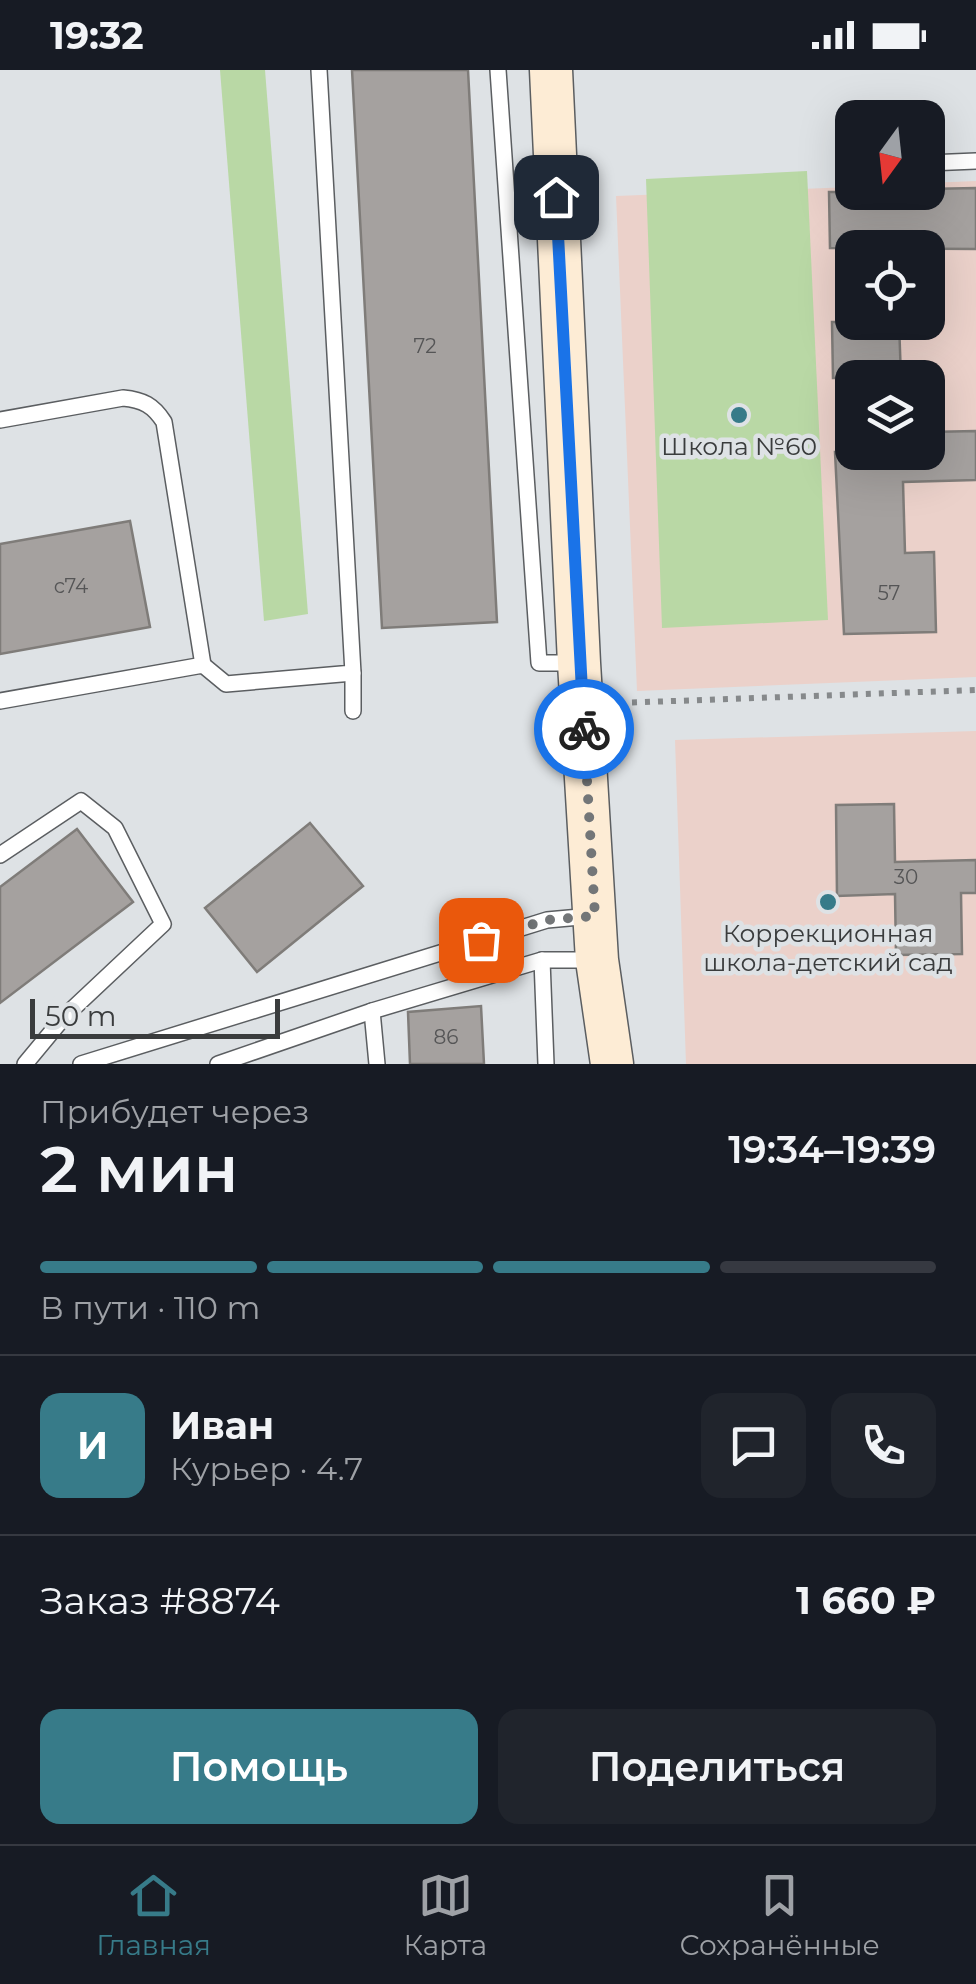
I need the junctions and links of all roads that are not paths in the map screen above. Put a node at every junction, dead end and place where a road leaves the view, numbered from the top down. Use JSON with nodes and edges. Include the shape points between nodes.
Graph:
{"nodes":[{"id":1,"x":319,"y":70,"type":"edge"},
{"id":2,"x":498,"y":70,"type":"edge"},
{"id":3,"x":550,"y":70,"type":"edge"},
{"id":4,"x":976,"y":161,"type":"edge"},
{"id":5,"x":945,"y":162,"type":"edge"},
{"id":6,"x":0,"y":420,"type":"edge"},
{"id":7,"x":203,"y":665,"type":"junction"},
{"id":8,"x":352,"y":674,"type":"junction"},
{"id":9,"x":581,"y":684,"type":"junction"},
{"id":10,"x":0,"y":700,"type":"edge"},
{"id":11,"x":353,"y":711,"type":"dead end"},
{"id":12,"x":0,"y":855,"type":"edge"},
{"id":13,"x":595,"y":916,"type":"junction"},
{"id":14,"x":542,"y":960,"type":"junction"},
{"id":15,"x":597,"y":960,"type":"junction"},
{"id":16,"x":372,"y":1010,"type":"junction"},
{"id":17,"x":25,"y":1064,"type":"edge"},
{"id":18,"x":81,"y":1064,"type":"edge"},
{"id":19,"x":218,"y":1064,"type":"edge"},
{"id":20,"x":376,"y":1064,"type":"edge"},
{"id":21,"x":546,"y":1064,"type":"edge"},
{"id":22,"x":612,"y":1064,"type":"edge"}],
"edges":[{"from":1,"to":8,"type":"lane"},
{"from":2,"to":9,"type":"lane","via":[[539,662]]},
{"from":3,"to":9,"type":"main road"},
{"from":4,"to":5,"type":"lane"},
{"from":6,"to":7,"type":"lane","via":[[123,398],[154,407],[164,422]]},
{"from":7,"to":8,"type":"lane","via":[[226,684]]},
{"from":7,"to":10,"type":"lane"},
{"from":8,"to":11,"type":"lane"},
{"from":9,"to":13,"type":"main road"},
{"from":12,"to":17,"type":"lane","via":[[81,801],[116,828],[163,924],[64,1017]]},
{"from":13,"to":15,"type":"main road"},
{"from":13,"to":18,"type":"lane","via":[[547,920]]},
{"from":14,"to":15,"type":"lane"},
{"from":14,"to":16,"type":"lane"},
{"from":14,"to":21,"type":"lane"},
{"from":15,"to":22,"type":"main road"},
{"from":16,"to":19,"type":"lane"},
{"from":16,"to":20,"type":"lane"}]}
